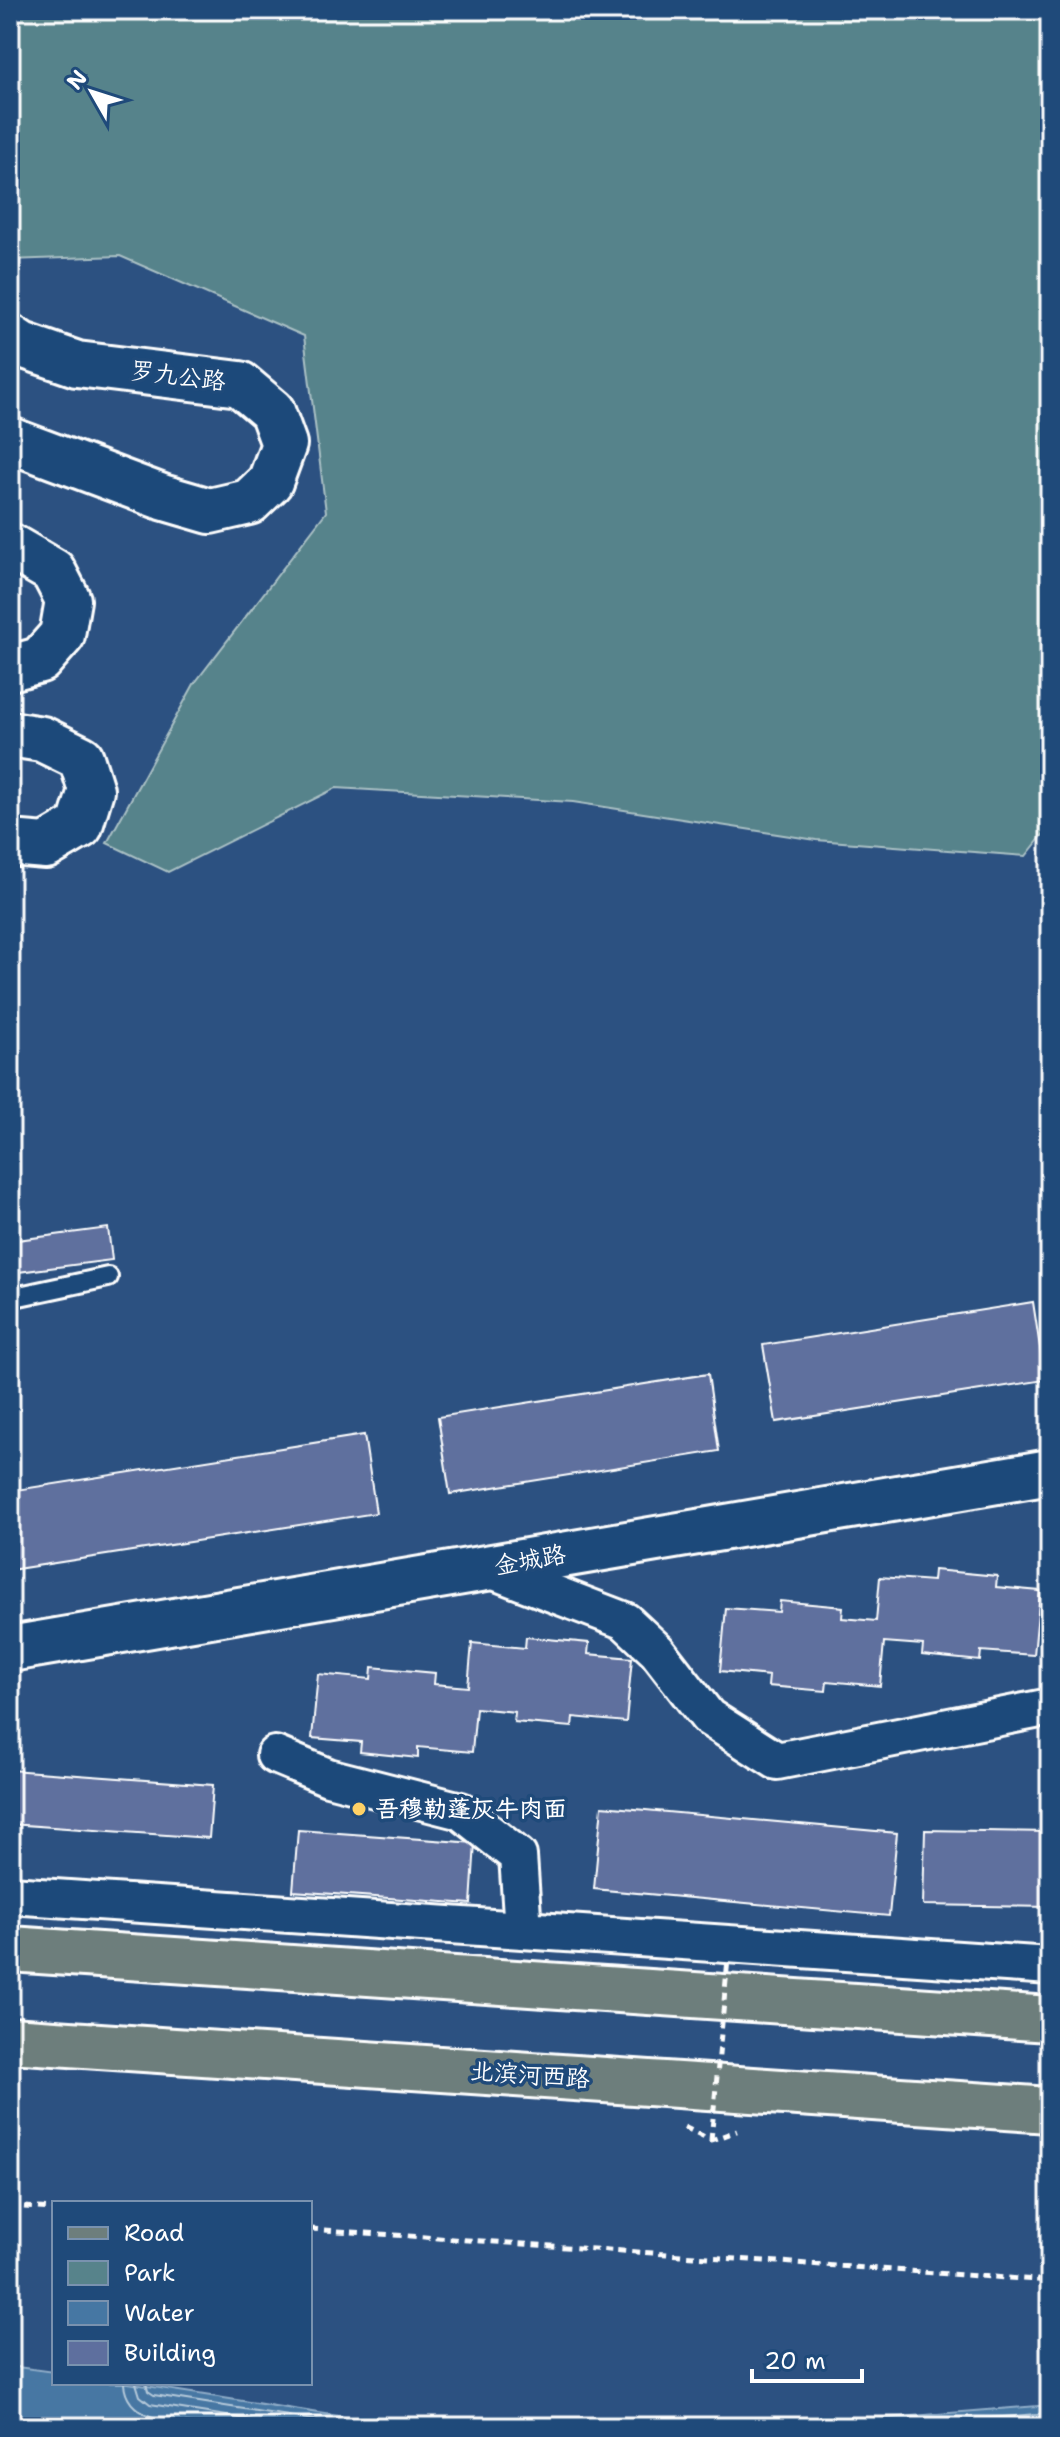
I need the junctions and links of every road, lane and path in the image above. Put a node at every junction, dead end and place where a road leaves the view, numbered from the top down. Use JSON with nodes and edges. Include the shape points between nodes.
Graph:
{"nodes":[{"id":1,"x":10,"y":337,"type":"edge"},
{"id":2,"x":10,"y":440,"type":"edge"},
{"id":3,"x":10,"y":546,"type":"edge"},
{"id":4,"x":10,"y":668,"type":"edge"},
{"id":5,"x":10,"y":734,"type":"edge"},
{"id":6,"x":10,"y":843,"type":"edge"},
{"id":7,"x":108,"y":1277,"type":"dead end"},
{"id":8,"x":10,"y":1298,"type":"edge"},
{"id":9,"x":1050,"y":1472,"type":"edge"},
{"id":10,"x":484,"y":1567,"type":"junction"},
{"id":11,"x":10,"y":1649,"type":"edge"},
{"id":12,"x":1050,"y":1707,"type":"edge"},
{"id":13,"x":275,"y":1755,"type":"dead end"},
{"id":14,"x":10,"y":1895,"type":"edge"},
{"id":15,"x":523,"y":1930,"type":"junction"},
{"id":16,"x":10,"y":1949,"type":"edge"},
{"id":17,"x":728,"y":1959,"type":"dead end"},
{"id":18,"x":1050,"y":1966,"type":"edge"},
{"id":19,"x":1050,"y":2019,"type":"edge"},
{"id":20,"x":10,"y":2040,"type":"edge"},
{"id":21,"x":1050,"y":2110,"type":"edge"},
{"id":22,"x":711,"y":2140,"type":"dead end"},
{"id":23,"x":10,"y":2206,"type":"edge"},
{"id":24,"x":52,"y":2209,"type":"edge"},
{"id":25,"x":312,"y":2229,"type":"edge"},
{"id":26,"x":1050,"y":2281,"type":"edge"}],
"edges":[{"from":1,"to":2,"type":"street","name":"罗九公路","via":[[77,364],[240,384],[272,411],[284,444],[270,482],[249,502],[210,511]]},
{"from":3,"to":4,"type":"street","via":[[53,571],[68,600],[62,635],[40,660]]},
{"from":5,"to":6,"type":"street","via":[[42,739],[81,758],[91,790],[80,826],[46,846]]},
{"from":7,"to":8,"type":"lane"},
{"from":9,"to":10,"type":"street","name":"金城路"},
{"from":10,"to":11,"type":"street","name":"金城路"},
{"from":10,"to":12,"type":"street","via":[[625,1621],[657,1651],[708,1717],[777,1761]]},
{"from":13,"to":15,"type":"street","via":[[328,1777],[461,1811],[518,1856]]},
{"from":14,"to":15,"type":"street"},
{"from":15,"to":18,"type":"street"},
{"from":16,"to":19,"type":"main road"},
{"from":17,"to":22,"type":"path","bridge":true},
{"from":20,"to":21,"type":"main road","name":"北滨河西路"},
{"from":23,"to":24,"type":"path"},
{"from":25,"to":26,"type":"path"}]}
